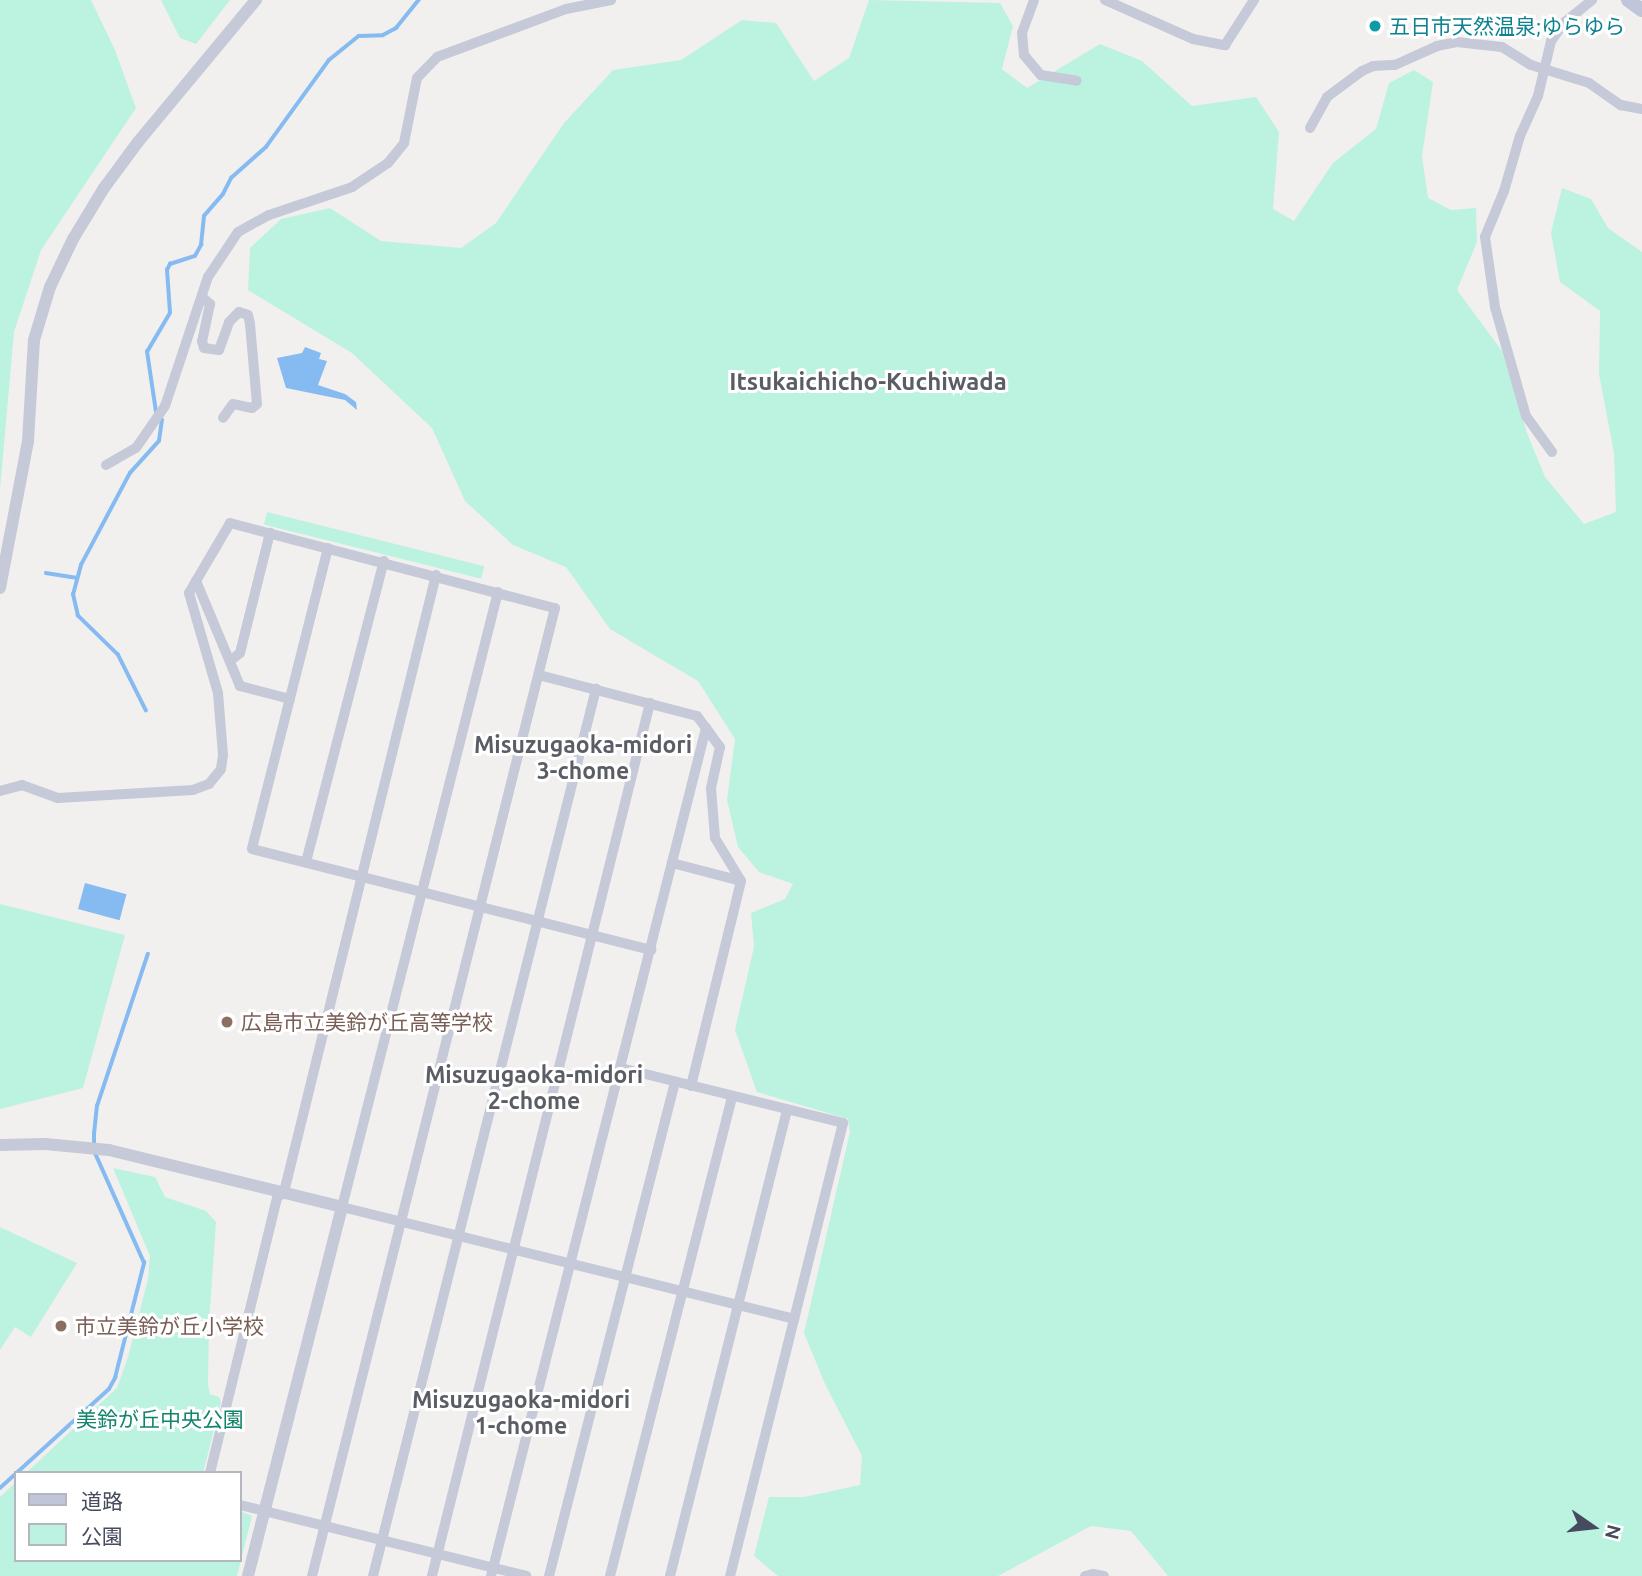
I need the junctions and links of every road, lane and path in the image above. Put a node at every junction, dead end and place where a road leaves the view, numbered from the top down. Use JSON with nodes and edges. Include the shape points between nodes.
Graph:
{"nodes":[{"id":1,"x":256,"y":0,"type":"edge"},
{"id":2,"x":611,"y":0,"type":"edge"},
{"id":3,"x":1034,"y":0,"type":"edge"},
{"id":4,"x":1105,"y":0,"type":"edge"},
{"id":5,"x":1254,"y":0,"type":"edge"},
{"id":6,"x":1592,"y":0,"type":"edge"},
{"id":7,"x":1628,"y":0,"type":"edge"},
{"id":8,"x":1642,"y":10,"type":"edge"},
{"id":9,"x":1545,"y":71,"type":"junction"},
{"id":10,"x":1077,"y":81,"type":"dead end"},
{"id":11,"x":1642,"y":109,"type":"edge"},
{"id":12,"x":1310,"y":128,"type":"dead end"},
{"id":13,"x":202,"y":297,"type":"junction"},
{"id":14,"x":223,"y":418,"type":"dead end"},
{"id":15,"x":1552,"y":452,"type":"dead end"},
{"id":16,"x":107,"y":465,"type":"dead end"},
{"id":17,"x":270,"y":534,"type":"junction"},
{"id":18,"x":328,"y":548,"type":"junction"},
{"id":19,"x":384,"y":561,"type":"junction"},
{"id":20,"x":436,"y":575,"type":"junction"},
{"id":21,"x":196,"y":581,"type":"junction"},
{"id":22,"x":0,"y":588,"type":"edge"},
{"id":23,"x":498,"y":592,"type":"junction"},
{"id":24,"x":230,"y":661,"type":"junction"},
{"id":25,"x":539,"y":675,"type":"junction"},
{"id":26,"x":596,"y":689,"type":"junction"},
{"id":27,"x":289,"y":699,"type":"junction"},
{"id":28,"x":650,"y":704,"type":"junction"},
{"id":29,"x":705,"y":728,"type":"junction"},
{"id":30,"x":0,"y":791,"type":"edge"},
{"id":31,"x":306,"y":862,"type":"junction"},
{"id":32,"x":672,"y":863,"type":"junction"},
{"id":33,"x":361,"y":877,"type":"junction"},
{"id":34,"x":741,"y":881,"type":"junction"},
{"id":35,"x":423,"y":893,"type":"junction"},
{"id":36,"x":481,"y":908,"type":"junction"},
{"id":37,"x":537,"y":922,"type":"junction"},
{"id":38,"x":593,"y":936,"type":"junction"},
{"id":39,"x":651,"y":950,"type":"junction"},
{"id":40,"x":621,"y":1068,"type":"junction"},
{"id":41,"x":675,"y":1082,"type":"junction"},
{"id":42,"x":691,"y":1086,"type":"junction"},
{"id":43,"x":732,"y":1096,"type":"junction"},
{"id":44,"x":787,"y":1110,"type":"junction"},
{"id":45,"x":0,"y":1144,"type":"edge"},
{"id":46,"x":284,"y":1192,"type":"junction"},
{"id":47,"x":342,"y":1207,"type":"junction"},
{"id":48,"x":400,"y":1221,"type":"junction"},
{"id":49,"x":457,"y":1235,"type":"junction"},
{"id":50,"x":513,"y":1250,"type":"junction"},
{"id":51,"x":571,"y":1264,"type":"junction"},
{"id":52,"x":625,"y":1278,"type":"junction"},
{"id":53,"x":683,"y":1292,"type":"junction"},
{"id":54,"x":738,"y":1306,"type":"junction"},
{"id":55,"x":794,"y":1319,"type":"junction"},
{"id":56,"x":210,"y":1471,"type":"edge"},
{"id":57,"x":242,"y":1506,"type":"edge"},
{"id":58,"x":264,"y":1512,"type":"junction"},
{"id":59,"x":325,"y":1526,"type":"junction"},
{"id":60,"x":382,"y":1540,"type":"junction"},
{"id":61,"x":437,"y":1554,"type":"junction"},
{"id":62,"x":492,"y":1572,"type":"edge"},
{"id":63,"x":1090,"y":1575,"type":"edge"},
{"id":64,"x":248,"y":1576,"type":"edge"},
{"id":65,"x":312,"y":1576,"type":"edge"},
{"id":66,"x":373,"y":1576,"type":"edge"},
{"id":67,"x":432,"y":1576,"type":"edge"},
{"id":68,"x":526,"y":1576,"type":"edge"},
{"id":69,"x":549,"y":1576,"type":"edge"},
{"id":70,"x":610,"y":1576,"type":"edge"},
{"id":71,"x":670,"y":1576,"type":"edge"},
{"id":72,"x":730,"y":1576,"type":"edge"},
{"id":73,"x":1104,"y":1576,"type":"edge"}],
"edges":[{"from":1,"to":22,"type":"street","via":[[104,188],[50,287],[34,340],[28,441]]},
{"from":2,"to":13,"type":"street","via":[[566,9],[431,61],[416,78],[407,136],[388,163],[352,187],[245,226],[214,265]]},
{"from":3,"to":10,"type":"street","via":[[1022,33],[1024,55],[1041,75]]},
{"from":4,"to":5,"type":"street","via":[[1193,39],[1225,45]]},
{"from":6,"to":9,"type":"street","via":[[1558,30],[1546,51]]},
{"from":7,"to":8,"type":"main road"},
{"from":9,"to":11,"type":"street","via":[[1589,83],[1621,105]]},
{"from":9,"to":12,"type":"street","via":[[1498,46],[1451,42],[1395,65],[1374,66],[1348,80],[1327,97]]},
{"from":9,"to":15,"type":"street","via":[[1485,246],[1495,307],[1526,416]]},
{"from":13,"to":14,"type":"street","via":[[210,304],[204,348],[219,350],[229,321],[239,312],[248,315],[250,324],[257,404],[252,408],[233,404]]},
{"from":13,"to":16,"type":"street","via":[[165,406],[136,448]]},
{"from":17,"to":18,"type":"street"},
{"from":17,"to":21,"type":"street","via":[[230,523]]},
{"from":17,"to":24,"type":"street","via":[[240,653]]},
{"from":18,"to":19,"type":"street"},
{"from":18,"to":27,"type":"street"},
{"from":19,"to":20,"type":"street"},
{"from":19,"to":31,"type":"street"},
{"from":20,"to":23,"type":"street"},
{"from":20,"to":33,"type":"street"},
{"from":21,"to":24,"type":"street"},
{"from":21,"to":30,"type":"street","via":[[189,593],[216,681],[223,755],[220,769],[209,783],[193,790],[58,798],[22,786]]},
{"from":23,"to":25,"type":"street","via":[[555,608]]},
{"from":23,"to":35,"type":"street"},
{"from":24,"to":27,"type":"street","via":[[240,686]]},
{"from":25,"to":26,"type":"street"},
{"from":25,"to":36,"type":"street"},
{"from":26,"to":28,"type":"street"},
{"from":26,"to":37,"type":"street"},
{"from":27,"to":31,"type":"street","via":[[252,849]]},
{"from":28,"to":29,"type":"street","via":[[697,716]]},
{"from":28,"to":38,"type":"street"},
{"from":29,"to":32,"type":"street"},
{"from":29,"to":34,"type":"street","via":[[719,747],[711,788],[715,838]]},
{"from":31,"to":33,"type":"street"},
{"from":32,"to":34,"type":"street"},
{"from":32,"to":39,"type":"street"},
{"from":33,"to":35,"type":"street"},
{"from":33,"to":46,"type":"street"},
{"from":34,"to":42,"type":"street"},
{"from":35,"to":36,"type":"street"},
{"from":35,"to":47,"type":"street"},
{"from":36,"to":37,"type":"street"},
{"from":36,"to":48,"type":"street"},
{"from":37,"to":38,"type":"street"},
{"from":37,"to":49,"type":"street"},
{"from":38,"to":39,"type":"street"},
{"from":38,"to":50,"type":"street"},
{"from":39,"to":40,"type":"street"},
{"from":40,"to":41,"type":"street"},
{"from":40,"to":51,"type":"street"},
{"from":41,"to":42,"type":"street"},
{"from":41,"to":52,"type":"street"},
{"from":42,"to":43,"type":"street"},
{"from":43,"to":44,"type":"street"},
{"from":43,"to":53,"type":"street"},
{"from":44,"to":54,"type":"street"},
{"from":44,"to":55,"type":"street","via":[[843,1123]]},
{"from":45,"to":46,"type":"street","via":[[83,1147],[140,1156]]},
{"from":46,"to":47,"type":"street"},
{"from":46,"to":56,"type":"street","via":[[277,1198]]},
{"from":47,"to":48,"type":"street"},
{"from":47,"to":58,"type":"street"},
{"from":48,"to":49,"type":"street"},
{"from":48,"to":59,"type":"street"},
{"from":49,"to":50,"type":"street"},
{"from":49,"to":60,"type":"street"},
{"from":50,"to":51,"type":"street"},
{"from":50,"to":61,"type":"street"},
{"from":51,"to":52,"type":"street"},
{"from":51,"to":62,"type":"street"},
{"from":52,"to":53,"type":"street"},
{"from":52,"to":69,"type":"street"},
{"from":53,"to":54,"type":"street"},
{"from":53,"to":70,"type":"street"},
{"from":54,"to":55,"type":"street"},
{"from":54,"to":71,"type":"street"},
{"from":55,"to":72,"type":"street"},
{"from":57,"to":58,"type":"street"},
{"from":58,"to":59,"type":"street"},
{"from":58,"to":64,"type":"street"},
{"from":59,"to":60,"type":"street"},
{"from":59,"to":65,"type":"street"},
{"from":60,"to":61,"type":"street"},
{"from":60,"to":66,"type":"street"},
{"from":61,"to":62,"type":"street"},
{"from":61,"to":67,"type":"street"},
{"from":62,"to":68,"type":"street"},
{"from":63,"to":73,"type":"street"}]}
